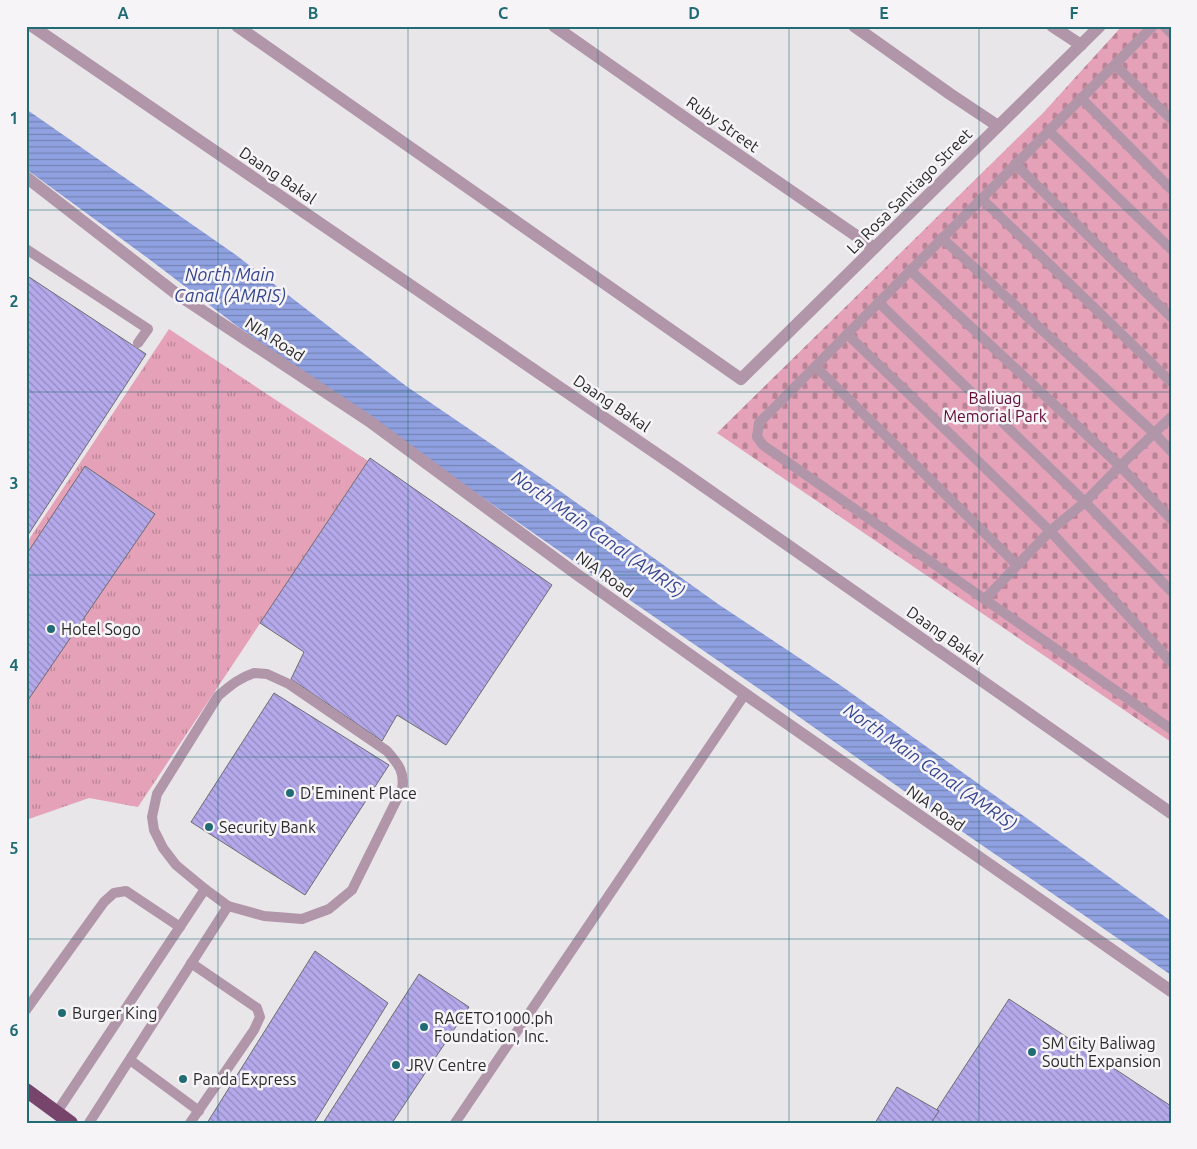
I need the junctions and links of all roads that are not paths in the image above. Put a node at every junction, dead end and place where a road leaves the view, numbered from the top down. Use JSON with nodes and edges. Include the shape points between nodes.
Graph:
{"nodes":[{"id":1,"x":32,"y":26,"type":"edge"},
{"id":2,"x":554,"y":26,"type":"edge"},
{"id":3,"x":854,"y":26,"type":"edge"},
{"id":4,"x":1052,"y":26,"type":"edge"},
{"id":5,"x":1100,"y":26,"type":"edge"},
{"id":6,"x":1153,"y":26,"type":"edge"},
{"id":7,"x":1164,"y":26,"type":"edge"},
{"id":8,"x":242,"y":27,"type":"edge"},
{"id":9,"x":1171,"y":33,"type":"edge"},
{"id":10,"x":1081,"y":45,"type":"junction"},
{"id":11,"x":1114,"y":64,"type":"junction"},
{"id":12,"x":1081,"y":98,"type":"junction"},
{"id":13,"x":1171,"y":119,"type":"edge"},
{"id":14,"x":998,"y":126,"type":"junction"},
{"id":15,"x":1049,"y":131,"type":"junction"},
{"id":16,"x":1015,"y":164,"type":"junction"},
{"id":17,"x":26,"y":177,"type":"edge"},
{"id":18,"x":1171,"y":189,"type":"edge"},
{"id":19,"x":982,"y":198,"type":"junction"},
{"id":20,"x":942,"y":238,"type":"junction"},
{"id":21,"x":874,"y":248,"type":"junction"},
{"id":22,"x":26,"y":249,"type":"edge"},
{"id":23,"x":1171,"y":249,"type":"edge"},
{"id":24,"x":910,"y":270,"type":"junction"},
{"id":25,"x":878,"y":302,"type":"junction"},
{"id":26,"x":1171,"y":318,"type":"edge"},
{"id":27,"x":847,"y":334,"type":"junction"},
{"id":28,"x":138,"y":343,"type":"dead end"},
{"id":29,"x":816,"y":367,"type":"junction"},
{"id":30,"x":1171,"y":382,"type":"edge"},
{"id":31,"x":1171,"y":418,"type":"edge"},
{"id":32,"x":1154,"y":434,"type":"junction"},
{"id":33,"x":1171,"y":450,"type":"edge"},
{"id":34,"x":1120,"y":466,"type":"junction"},
{"id":35,"x":1085,"y":502,"type":"junction"},
{"id":36,"x":1171,"y":519,"type":"edge"},
{"id":37,"x":1050,"y":531,"type":"junction"},
{"id":38,"x":1017,"y":565,"type":"junction"},
{"id":39,"x":1171,"y":591,"type":"edge"},
{"id":40,"x":985,"y":599,"type":"junction"},
{"id":41,"x":1171,"y":662,"type":"edge"},
{"id":42,"x":745,"y":694,"type":"junction"},
{"id":43,"x":1171,"y":729,"type":"edge"},
{"id":44,"x":1171,"y":813,"type":"edge"},
{"id":45,"x":205,"y":889,"type":"junction"},
{"id":46,"x":228,"y":906,"type":"junction"},
{"id":47,"x":180,"y":927,"type":"junction"},
{"id":48,"x":191,"y":963,"type":"junction"},
{"id":49,"x":1171,"y":991,"type":"edge"},
{"id":50,"x":26,"y":1010,"type":"edge"},
{"id":51,"x":130,"y":1060,"type":"junction"},
{"id":52,"x":26,"y":1090,"type":"edge"},
{"id":53,"x":199,"y":1110,"type":"junction"},
{"id":54,"x":57,"y":1112,"type":"junction"},
{"id":55,"x":71,"y":1123,"type":"edge"},
{"id":56,"x":89,"y":1123,"type":"edge"},
{"id":57,"x":190,"y":1123,"type":"edge"},
{"id":58,"x":455,"y":1123,"type":"edge"}],
"edges":[{"from":1,"to":44,"type":"street","name":"Daang Bakal","via":[[659,455]]},
{"from":2,"to":21,"type":"street","name":"Ruby Street"},
{"from":3,"to":14,"type":"street"},
{"from":4,"to":10,"type":"street"},
{"from":5,"to":10,"type":"street","name":"La Rosa Santiago Street"},
{"from":6,"to":11,"type":"lane"},
{"from":7,"to":9,"type":"lane"},
{"from":8,"to":21,"type":"street","name":"La Rosa Santiago Street","via":[[741,379]]},
{"from":10,"to":14,"type":"street","name":"La Rosa Santiago Street"},
{"from":11,"to":12,"type":"lane"},
{"from":11,"to":13,"type":"lane"},
{"from":12,"to":15,"type":"lane"},
{"from":12,"to":18,"type":"lane"},
{"from":14,"to":21,"type":"street","name":"La Rosa Santiago Street"},
{"from":15,"to":16,"type":"lane"},
{"from":15,"to":23,"type":"lane"},
{"from":16,"to":19,"type":"lane"},
{"from":16,"to":26,"type":"lane"},
{"from":17,"to":42,"type":"street","name":"NIA Road","via":[[174,292],[369,421]]},
{"from":19,"to":20,"type":"lane"},
{"from":19,"to":30,"type":"lane"},
{"from":20,"to":24,"type":"lane"},
{"from":20,"to":32,"type":"lane"},
{"from":22,"to":28,"type":"lane","via":[[148,329]]},
{"from":24,"to":25,"type":"lane"},
{"from":24,"to":34,"type":"lane"},
{"from":25,"to":27,"type":"lane"},
{"from":25,"to":35,"type":"lane"},
{"from":27,"to":29,"type":"lane"},
{"from":27,"to":37,"type":"lane"},
{"from":29,"to":38,"type":"lane"},
{"from":29,"to":40,"type":"lane","via":[[759,424],[757,437],[763,445]]},
{"from":31,"to":32,"type":"lane"},
{"from":32,"to":33,"type":"lane"},
{"from":32,"to":34,"type":"lane"},
{"from":34,"to":35,"type":"lane"},
{"from":34,"to":36,"type":"lane"},
{"from":35,"to":37,"type":"lane"},
{"from":35,"to":39,"type":"lane"},
{"from":37,"to":38,"type":"lane"},
{"from":37,"to":41,"type":"lane"},
{"from":38,"to":40,"type":"lane"},
{"from":40,"to":43,"type":"lane"},
{"from":42,"to":49,"type":"street","name":"NIA Road"},
{"from":42,"to":58,"type":"lane"},
{"from":45,"to":46,"type":"lane"},
{"from":45,"to":46,"type":"lane","via":[[176,865],[163,848],[152,817],[157,794],[218,696],[244,676],[267,674],[289,684],[387,751],[404,779],[352,890],[329,909],[302,919],[264,916]]},
{"from":45,"to":47,"type":"lane"},
{"from":46,"to":48,"type":"lane"},
{"from":47,"to":50,"type":"lane","via":[[126,891],[114,893],[104,902]]},
{"from":47,"to":54,"type":"lane"},
{"from":48,"to":51,"type":"lane"},
{"from":48,"to":53,"type":"lane","via":[[257,1008],[260,1016],[254,1030]]},
{"from":51,"to":53,"type":"lane"},
{"from":51,"to":56,"type":"lane"},
{"from":52,"to":54,"type":"highway"},
{"from":53,"to":57,"type":"lane"},
{"from":54,"to":55,"type":"highway"}]}
